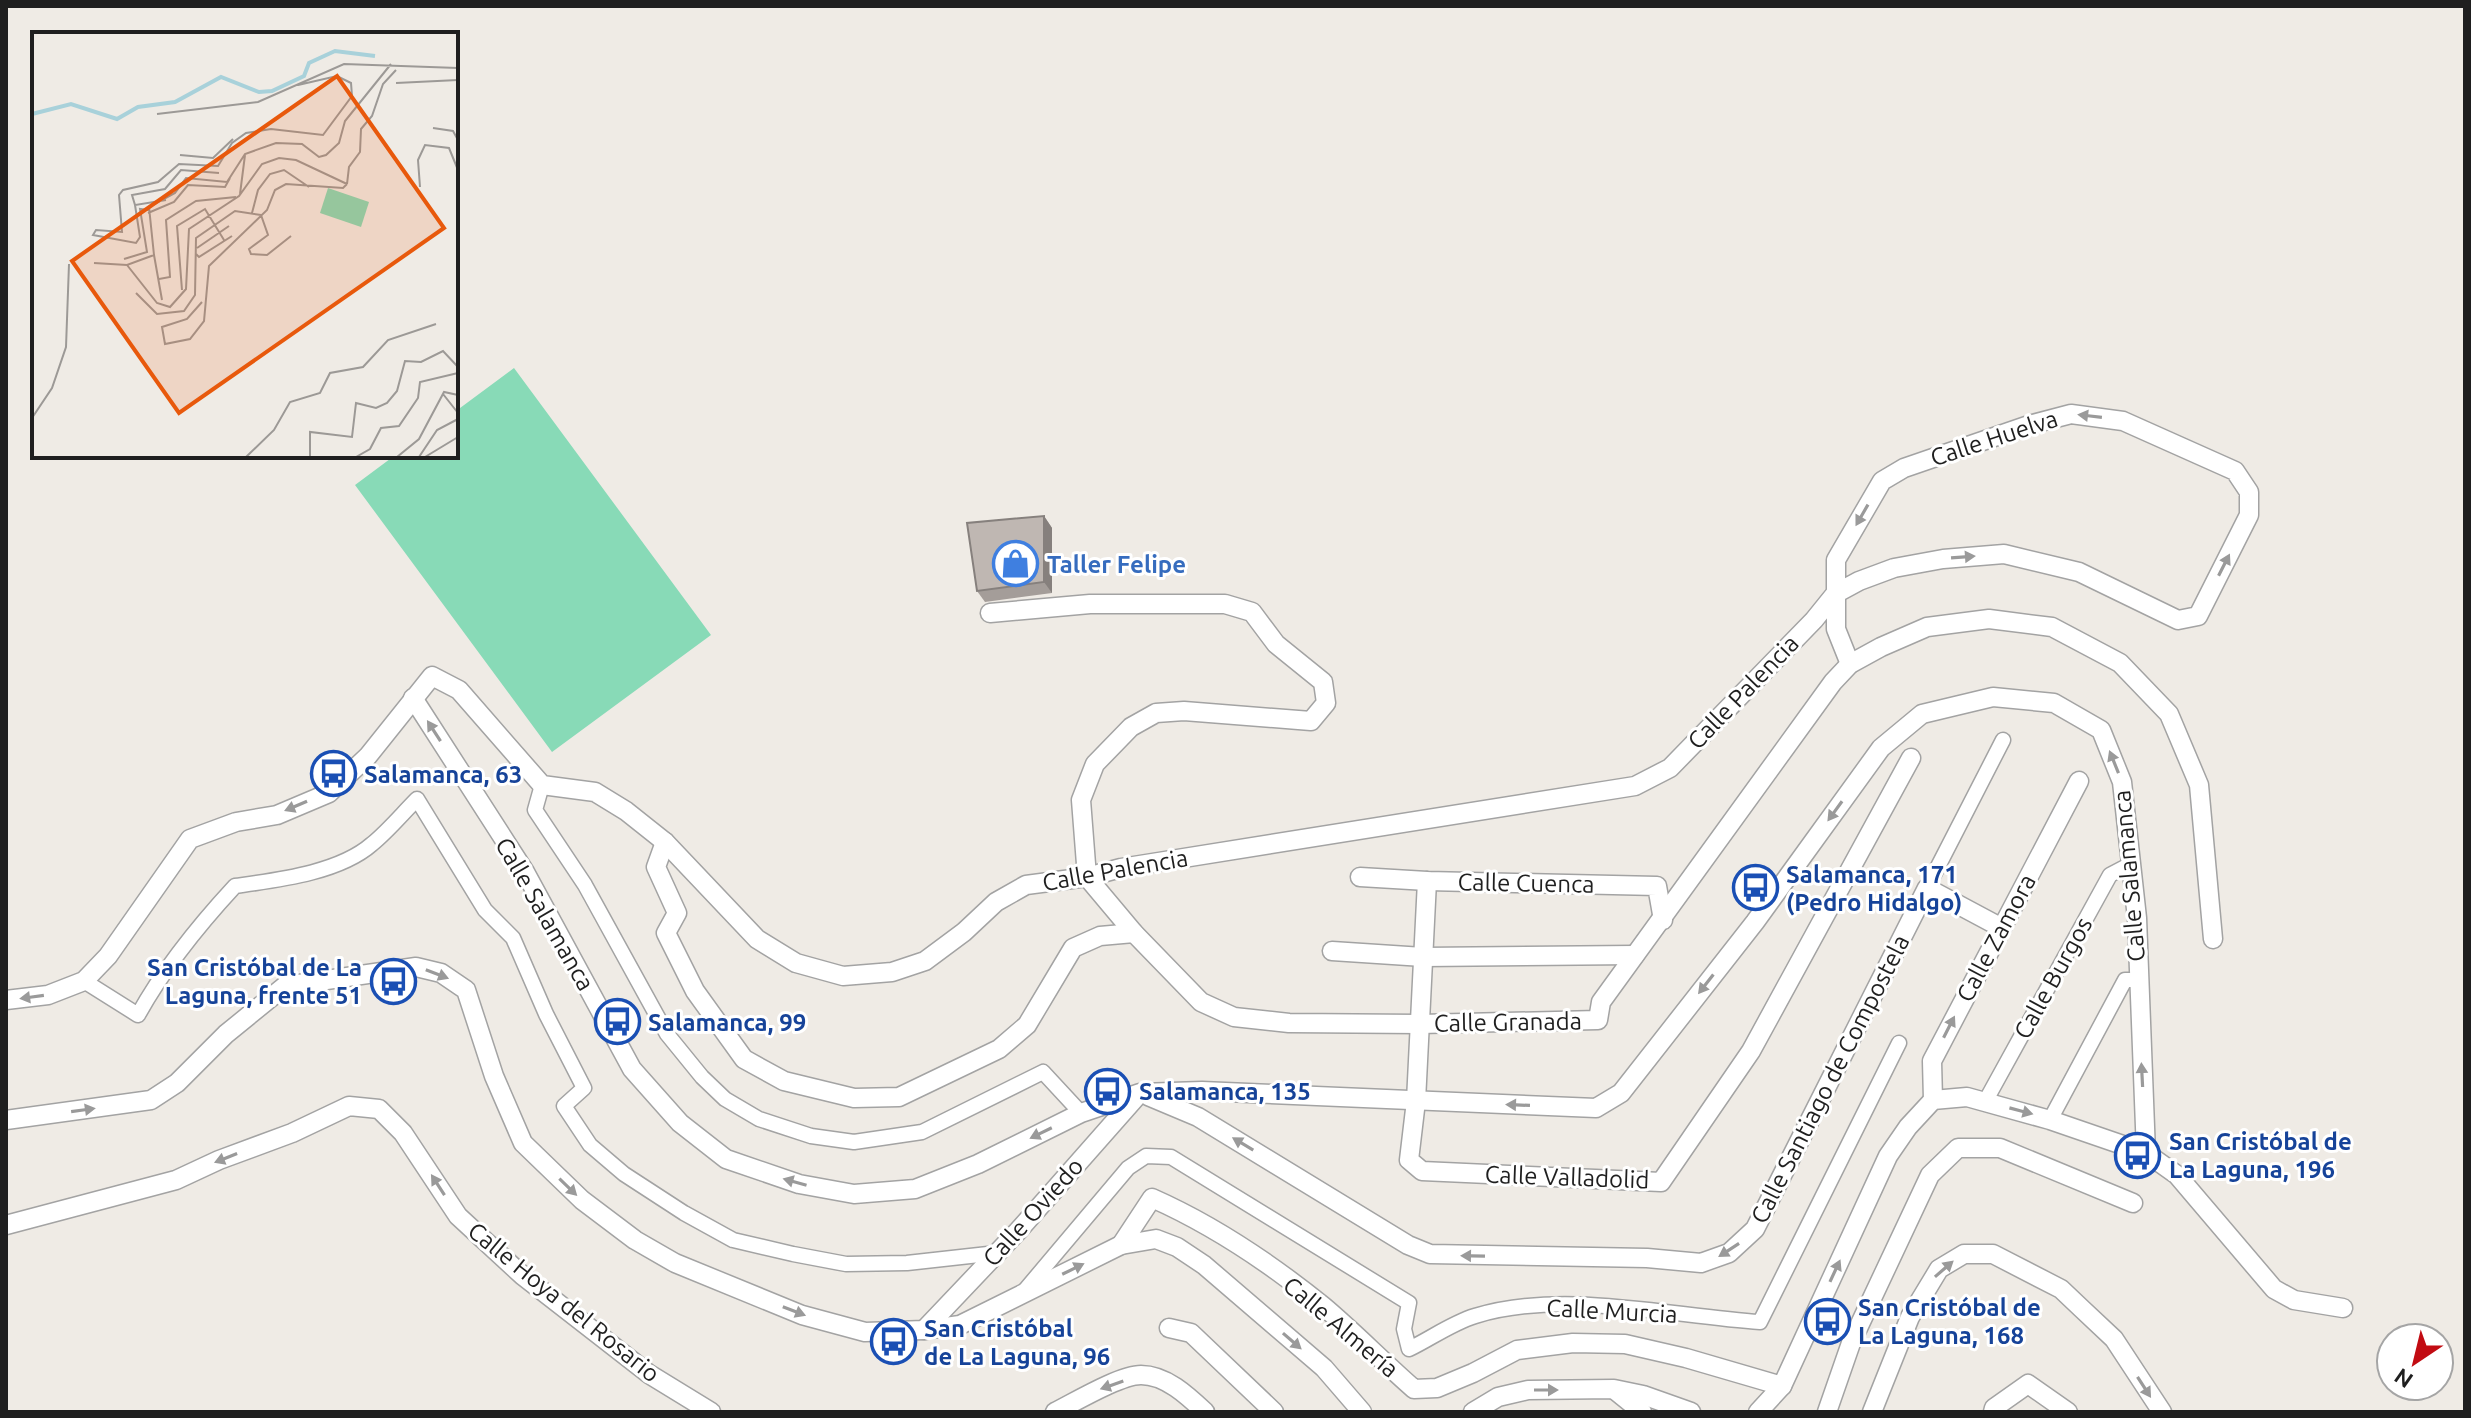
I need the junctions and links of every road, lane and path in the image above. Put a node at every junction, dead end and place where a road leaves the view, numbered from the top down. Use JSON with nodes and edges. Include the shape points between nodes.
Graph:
{"nodes":[{"id":1,"x":1835,"y":594,"type":"junction"},
{"id":2,"x":990,"y":613,"type":"dead end"},
{"id":3,"x":1850,"y":664,"type":"junction"},
{"id":4,"x":413,"y":698,"type":"junction"},
{"id":5,"x":2003,"y":740,"type":"dead end"},
{"id":6,"x":1911,"y":758,"type":"dead end"},
{"id":7,"x":2079,"y":781,"type":"dead end"},
{"id":8,"x":542,"y":785,"type":"junction"},
{"id":9,"x":665,"y":842,"type":"junction"},
{"id":10,"x":2131,"y":864,"type":"junction"},
{"id":11,"x":1087,"y":877,"type":"junction"},
{"id":12,"x":1360,"y":877,"type":"dead end"},
{"id":13,"x":1427,"y":881,"type":"junction"},
{"id":14,"x":1927,"y":888,"type":"junction"},
{"id":15,"x":1663,"y":920,"type":"junction"},
{"id":16,"x":2000,"y":927,"type":"junction"},
{"id":17,"x":1134,"y":933,"type":"junction"},
{"id":18,"x":2213,"y":939,"type":"dead end"},
{"id":19,"x":1332,"y":951,"type":"dead end"},
{"id":20,"x":1635,"y":955,"type":"junction"},
{"id":21,"x":1423,"y":957,"type":"junction"},
{"id":22,"x":2138,"y":980,"type":"junction"},
{"id":23,"x":84,"y":981,"type":"junction"},
{"id":24,"x":6,"y":1000,"type":"edge"},
{"id":25,"x":1420,"y":1024,"type":"junction"},
{"id":26,"x":1899,"y":1043,"type":"dead end"},
{"id":27,"x":1140,"y":1093,"type":"junction"},
{"id":28,"x":1933,"y":1100,"type":"junction"},
{"id":29,"x":1416,"y":1101,"type":"junction"},
{"id":30,"x":1985,"y":1102,"type":"junction"},
{"id":31,"x":1081,"y":1113,"type":"junction"},
{"id":32,"x":6,"y":1120,"type":"edge"},
{"id":33,"x":2050,"y":1120,"type":"junction"},
{"id":34,"x":2146,"y":1153,"type":"junction"},
{"id":35,"x":2133,"y":1203,"type":"dead end"},
{"id":36,"x":6,"y":1225,"type":"edge"},
{"id":37,"x":1121,"y":1245,"type":"junction"},
{"id":38,"x":997,"y":1253,"type":"junction"},
{"id":39,"x":1023,"y":1293,"type":"junction"},
{"id":40,"x":2343,"y":1308,"type":"dead end"},
{"id":41,"x":1169,"y":1328,"type":"dead end"},
{"id":42,"x":924,"y":1330,"type":"junction"},
{"id":43,"x":1782,"y":1386,"type":"junction"},
{"id":44,"x":1614,"y":1389,"type":"junction"},
{"id":45,"x":1768,"y":1409,"type":"edge"},
{"id":46,"x":711,"y":1412,"type":"edge"},
{"id":47,"x":1055,"y":1412,"type":"edge"},
{"id":48,"x":1205,"y":1412,"type":"edge"},
{"id":49,"x":1274,"y":1412,"type":"edge"},
{"id":50,"x":1362,"y":1412,"type":"edge"},
{"id":51,"x":1473,"y":1412,"type":"edge"},
{"id":52,"x":1642,"y":1412,"type":"edge"},
{"id":53,"x":1691,"y":1412,"type":"edge"},
{"id":54,"x":1827,"y":1412,"type":"edge"},
{"id":55,"x":1872,"y":1412,"type":"edge"},
{"id":56,"x":1993,"y":1412,"type":"edge"},
{"id":57,"x":2068,"y":1412,"type":"edge"},
{"id":58,"x":2162,"y":1412,"type":"edge"}],
"edges":[{"from":1,"to":1,"type":"street","name":"Calle Huelva","one_way":true,"via":[[1894,568],[2004,554],[2079,572],[2178,620],[2198,616],[2249,515],[2249,492],[2235,471],[2123,421],[2071,414],[1904,468],[1882,481],[1836,560]]},
{"from":1,"to":3,"type":"street","via":[[1836,629]]},
{"from":1,"to":11,"type":"street","name":"Calle Palencia","via":[[1670,768],[1635,786]]},
{"from":2,"to":11,"type":"street","via":[[1090,604],[1225,604],[1252,612],[1276,644],[1323,682],[1326,703],[1311,721],[1184,711],[1156,713],[1131,727],[1095,764],[1081,800]]},
{"from":3,"to":15,"type":"street","name":"Calle Granada"},
{"from":3,"to":18,"type":"street","name":"Calle Granada","via":[[1927,627],[1989,619],[2052,627],[2120,663],[2169,714],[2199,785]]},
{"from":4,"to":8,"type":"street","via":[[432,676],[459,690]]},
{"from":4,"to":23,"type":"street","one_way":true,"via":[[368,756],[329,793],[277,815],[236,822],[190,839],[108,956]]},
{"from":31,"to":4,"type":"street","name":"Calle Salamanca","one_way":true,"via":[[915,1189],[854,1194],[799,1184],[726,1159],[680,1123],[632,1069],[525,872]]},
{"from":5,"to":14,"type":"street","name":"Calle Santiago de Compostela"},
{"from":6,"to":29,"type":"street","name":"Calle Valladolid","via":[[1751,1051],[1661,1182],[1422,1171],[1409,1160]]},
{"from":7,"to":16,"type":"street","name":"Calle Zamora"},
{"from":8,"to":9,"type":"street","name":"Calle Palencia","via":[[595,792]]},
{"from":8,"to":31,"type":"street","via":[[535,810],[585,885],[667,1034],[725,1099],[759,1119],[811,1136],[854,1142],[922,1132],[1043,1072]]},
{"from":9,"to":11,"type":"street","name":"Calle Palencia","via":[[757,939],[796,963],[843,976],[892,972],[925,961],[996,902],[1026,885]]},
{"from":9,"to":17,"type":"street","via":[[656,867],[677,913],[666,933],[695,991],[744,1059],[784,1081],[854,1098],[899,1097],[999,1049],[1027,1025],[1073,948],[1100,936]]},
{"from":10,"to":22,"type":"street","name":"Calle Salamanca"},
{"from":10,"to":29,"type":"street","name":"Calle Salamanca","one_way":true,"via":[[2122,782],[2101,730],[2054,703],[1993,697],[1922,714],[1881,748],[1755,922],[1621,1093],[1596,1108]]},
{"from":10,"to":30,"type":"street","name":"Calle Burgos","via":[[2110,875]]},
{"from":11,"to":17,"type":"street","name":"Calle Granada"},
{"from":12,"to":13,"type":"street","name":"Calle Cuenca"},
{"from":13,"to":15,"type":"street","name":"Calle Cuenca","via":[[1657,886]]},
{"from":13,"to":21,"type":"street","name":"Calle Valladolid"},
{"from":14,"to":16,"type":"street"},
{"from":14,"to":27,"type":"street","name":"Calle Santiago de Compostela","one_way":true,"via":[[1755,1229],[1729,1253],[1701,1263],[1430,1254],[1198,1117]]},
{"from":15,"to":20,"type":"street","name":"Calle Granada"},
{"from":28,"to":16,"type":"street","name":"Calle Zamora","one_way":true,"via":[[1932,1061]]},
{"from":17,"to":25,"type":"street","name":"Calle Granada","via":[[1201,1002],[1234,1017]]},
{"from":19,"to":21,"type":"street"},
{"from":20,"to":21,"type":"street"},
{"from":20,"to":25,"type":"street","name":"Calle Granada","via":[[1601,1002],[1598,1020]]},
{"from":21,"to":25,"type":"street","name":"Calle Valladolid"},
{"from":22,"to":33,"type":"street","via":[[2125,980]]},
{"from":34,"to":22,"type":"street","name":"Calle Salamanca","one_way":true},
{"from":23,"to":24,"type":"street","one_way":true,"via":[[48,995]]},
{"from":23,"to":38,"type":"street","via":[[138,1015],[156,984],[235,886],[336,865],[370,846],[417,799],[485,910],[513,938],[584,1088],[564,1106],[590,1145],[624,1174],[733,1240],[793,1254],[846,1264]]},
{"from":25,"to":29,"type":"street","name":"Calle Valladolid"},
{"from":26,"to":39,"type":"street","name":"Calle Murcia","via":[[1760,1322],[1572,1304],[1474,1317],[1409,1349],[1404,1329],[1409,1303],[1171,1157],[1146,1156],[1128,1168]]},
{"from":27,"to":29,"type":"street","name":"Calle Salamanca"},
{"from":27,"to":31,"type":"street","name":"Calle Salamanca"},
{"from":27,"to":38,"type":"street","name":"Calle Oviedo"},
{"from":28,"to":30,"type":"street","via":[[1967,1097]]},
{"from":43,"to":28,"type":"street","one_way":true,"via":[[1888,1156]]},
{"from":30,"to":33,"type":"street","one_way":true},
{"from":32,"to":42,"type":"street","one_way":true,"via":[[151,1100],[285,986],[416,967],[441,973],[466,990],[523,1143],[582,1200],[635,1240],[675,1263],[802,1315],[865,1332]]},
{"from":33,"to":34,"type":"street"},
{"from":34,"to":40,"type":"street","via":[[2177,1175],[2274,1289],[2294,1300]]},
{"from":35,"to":54,"type":"street","via":[[2000,1148],[1958,1148],[1930,1175],[1851,1343]]},
{"from":46,"to":36,"type":"street","name":"Calle Hoya del Rosario","one_way":true,"via":[[649,1374],[523,1276],[458,1216],[403,1133],[379,1109],[349,1106],[176,1180]]},
{"from":39,"to":37,"type":"street","one_way":true},
{"from":37,"to":43,"type":"street","name":"Calle Almería","via":[[1152,1198],[1186,1213],[1323,1307],[1414,1389],[1437,1388],[1517,1350],[1573,1343],[1625,1344]]},
{"from":37,"to":50,"type":"street","one_way":true,"via":[[1156,1239],[1204,1265],[1324,1368]]},
{"from":38,"to":42,"type":"street","name":"Calle Oviedo"},
{"from":39,"to":42,"type":"street","via":[[960,1325]]},
{"from":41,"to":49,"type":"street","via":[[1191,1333]]},
{"from":43,"to":45,"type":"street"},
{"from":51,"to":44,"type":"street","one_way":true,"via":[[1498,1397],[1528,1390]]},
{"from":44,"to":52,"type":"street"},
{"from":44,"to":53,"type":"street"},
{"from":48,"to":47,"type":"street","one_way":true,"via":[[1170,1383],[1141,1375]]},
{"from":55,"to":58,"type":"street","one_way":true,"via":[[1910,1317],[1939,1269],[1964,1254],[1993,1254],[2061,1289],[2114,1339]]},
{"from":56,"to":57,"type":"street","via":[[2028,1384]]}]}
